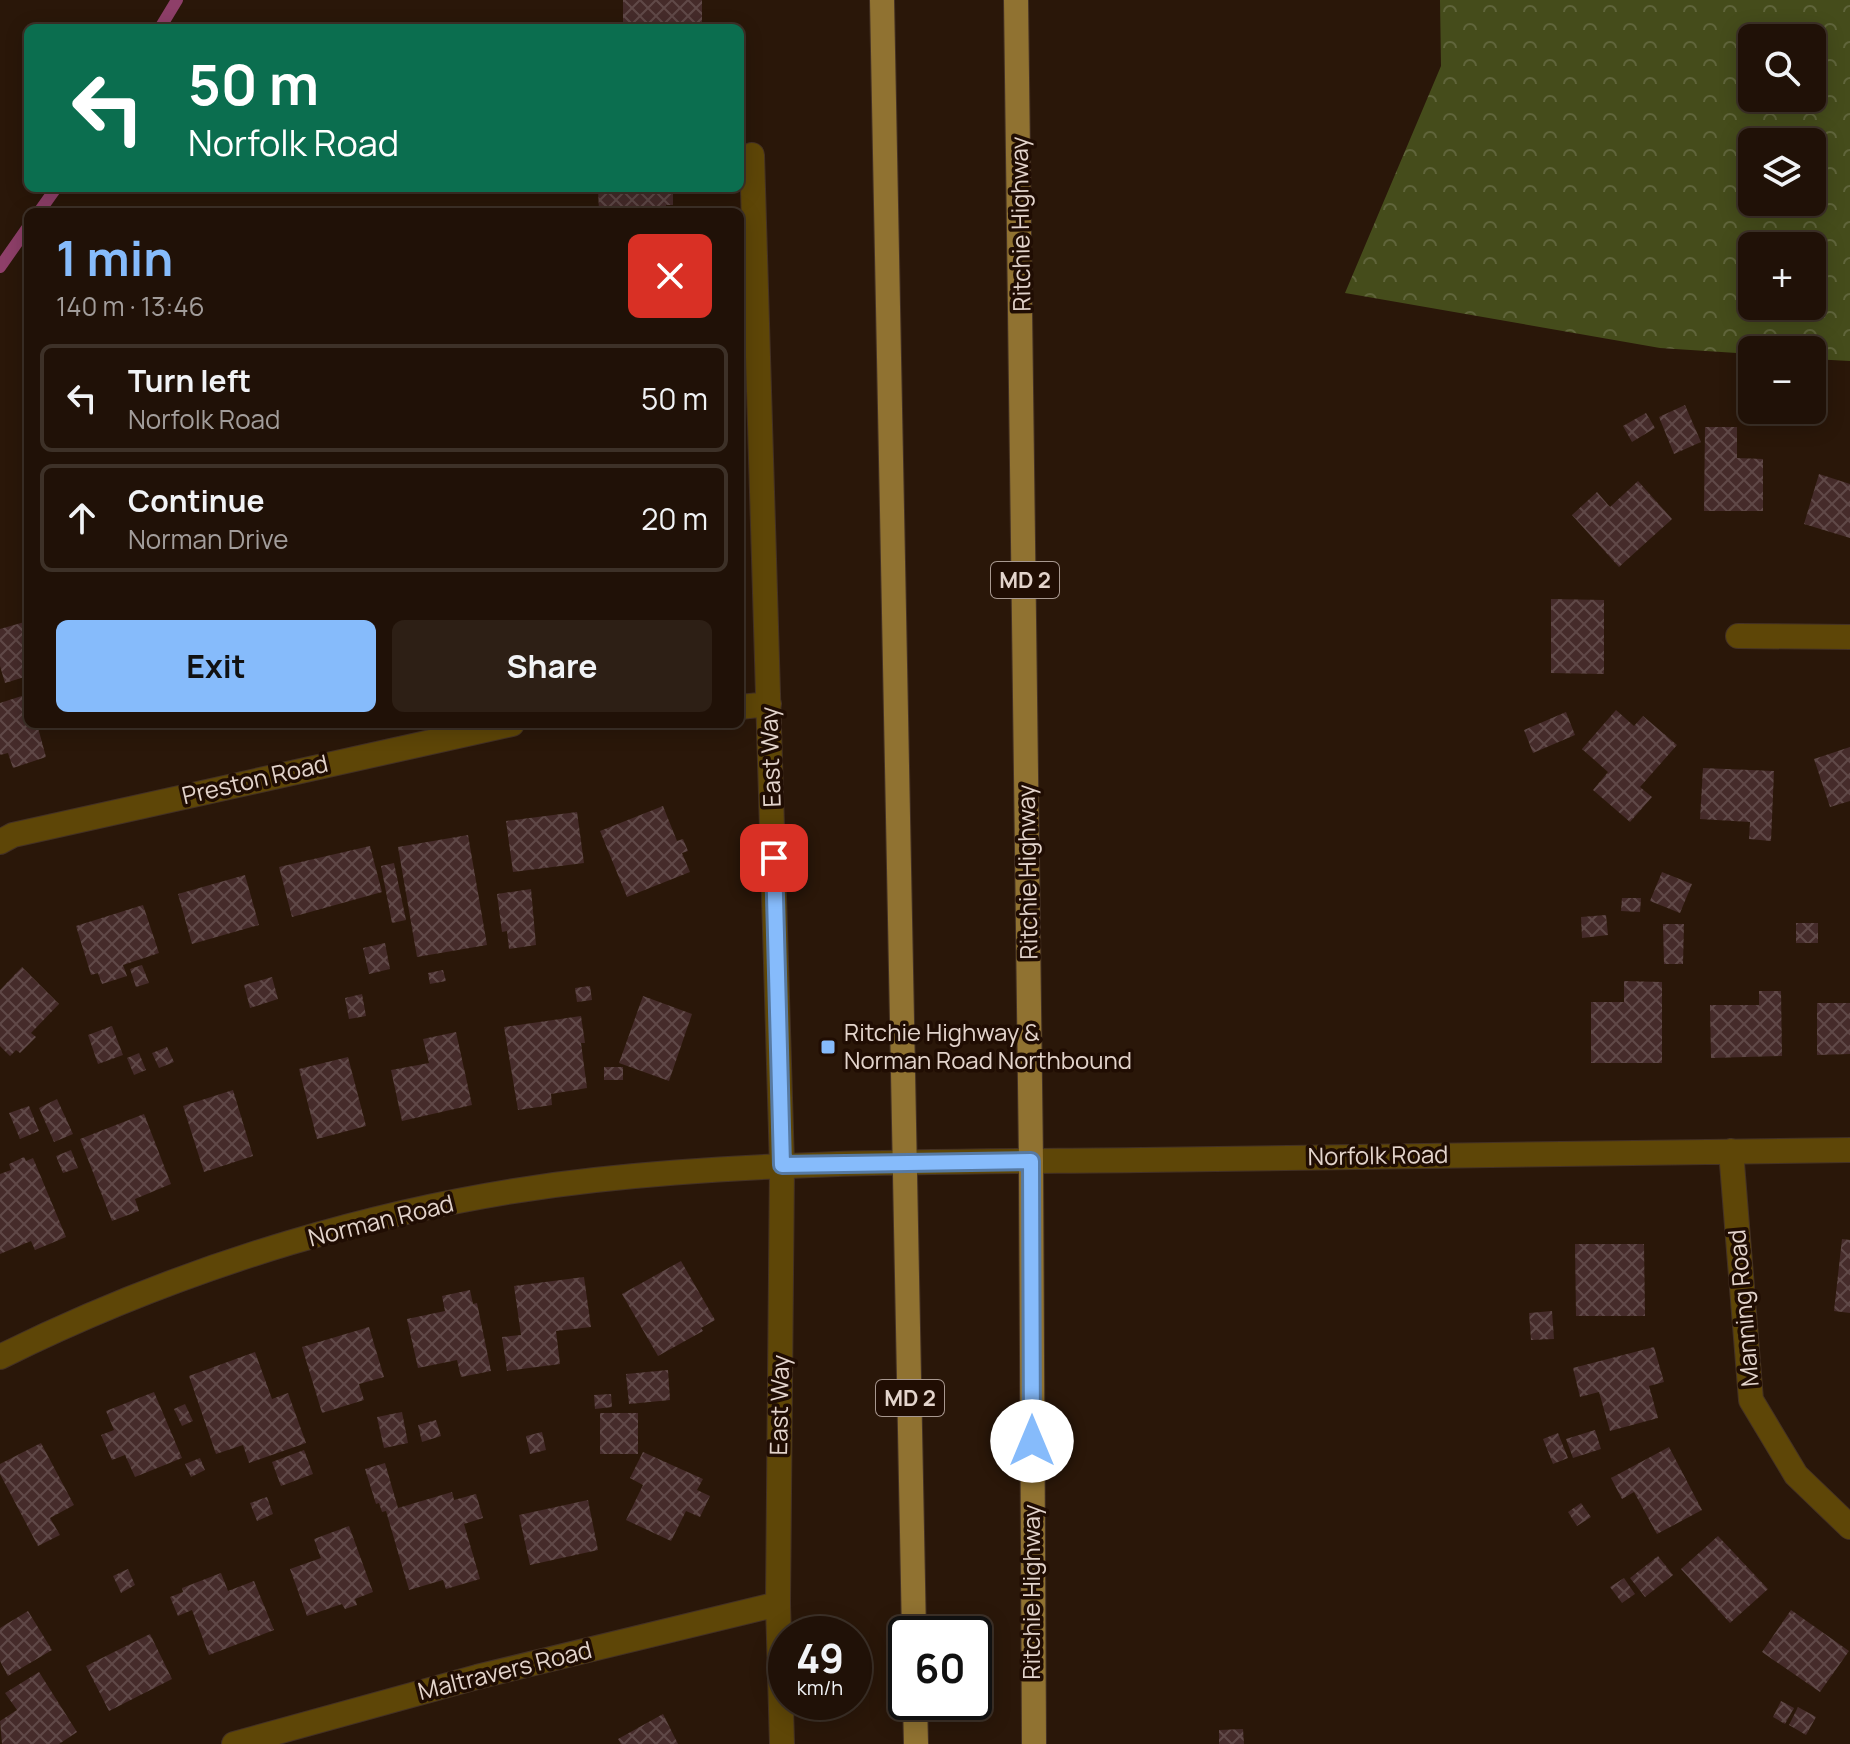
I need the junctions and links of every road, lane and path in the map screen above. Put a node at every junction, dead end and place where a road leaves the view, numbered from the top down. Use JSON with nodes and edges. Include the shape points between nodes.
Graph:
{"nodes":[{"id":1,"x":882,"y":0,"type":"edge"},
{"id":2,"x":1016,"y":0,"type":"edge"},
{"id":3,"x":752,"y":155,"type":"dead end"},
{"id":4,"x":1738,"y":636,"type":"dead end"},
{"id":5,"x":1850,"y":637,"type":"edge"},
{"id":6,"x":769,"y":704,"type":"junction"},
{"id":7,"x":744,"y":707,"type":"edge"},
{"id":8,"x":486,"y":728,"type":"edge"},
{"id":9,"x":0,"y":842,"type":"edge"},
{"id":10,"x":1850,"y":1150,"type":"edge"},
{"id":11,"x":1731,"y":1151,"type":"junction"},
{"id":12,"x":1031,"y":1161,"type":"junction"},
{"id":13,"x":905,"y":1163,"type":"junction"},
{"id":14,"x":782,"y":1165,"type":"junction"},
{"id":15,"x":0,"y":1357,"type":"edge"},
{"id":16,"x":1850,"y":1527,"type":"edge"},
{"id":17,"x":778,"y":1604,"type":"junction"},
{"id":18,"x":914,"y":1616,"type":"edge"},
{"id":19,"x":915,"y":1720,"type":"edge"},
{"id":20,"x":234,"y":1744,"type":"edge"},
{"id":21,"x":782,"y":1744,"type":"edge"},
{"id":22,"x":916,"y":1744,"type":"edge"},
{"id":23,"x":1034,"y":1744,"type":"edge"}],
"edges":[{"from":1,"to":13,"type":"main road","number":"MD 2"},
{"from":2,"to":12,"type":"main road","name":"Ritchie Highway","number":"MD 2"},
{"from":3,"to":6,"type":"street","name":"East Way"},
{"from":4,"to":5,"type":"street"},
{"from":6,"to":7,"type":"street"},
{"from":6,"to":14,"type":"street","name":"East Way"},
{"from":8,"to":9,"type":"street","name":"Preston Road"},
{"from":10,"to":11,"type":"street","name":"Norfolk Road"},
{"from":11,"to":12,"type":"street","name":"Norfolk Road"},
{"from":11,"to":16,"type":"street","name":"Manning Road","via":[[1751,1400],[1796,1475]]},
{"from":12,"to":13,"type":"street","name":"Norfolk Road"},
{"from":12,"to":23,"type":"main road","name":"Ritchie Highway","number":"MD 2"},
{"from":13,"to":14,"type":"street","name":"Norman Road"},
{"from":13,"to":18,"type":"main road","number":"MD 2"},
{"from":14,"to":15,"type":"street","name":"Norman Road","via":[[591,1180],[443,1204],[348,1227],[185,1277]]},
{"from":14,"to":17,"type":"street","name":"East Way"},
{"from":17,"to":20,"type":"street","name":"Maltravers Road","via":[[477,1677]]},
{"from":17,"to":21,"type":"street","name":"East Way"},
{"from":19,"to":22,"type":"main road"}]}
